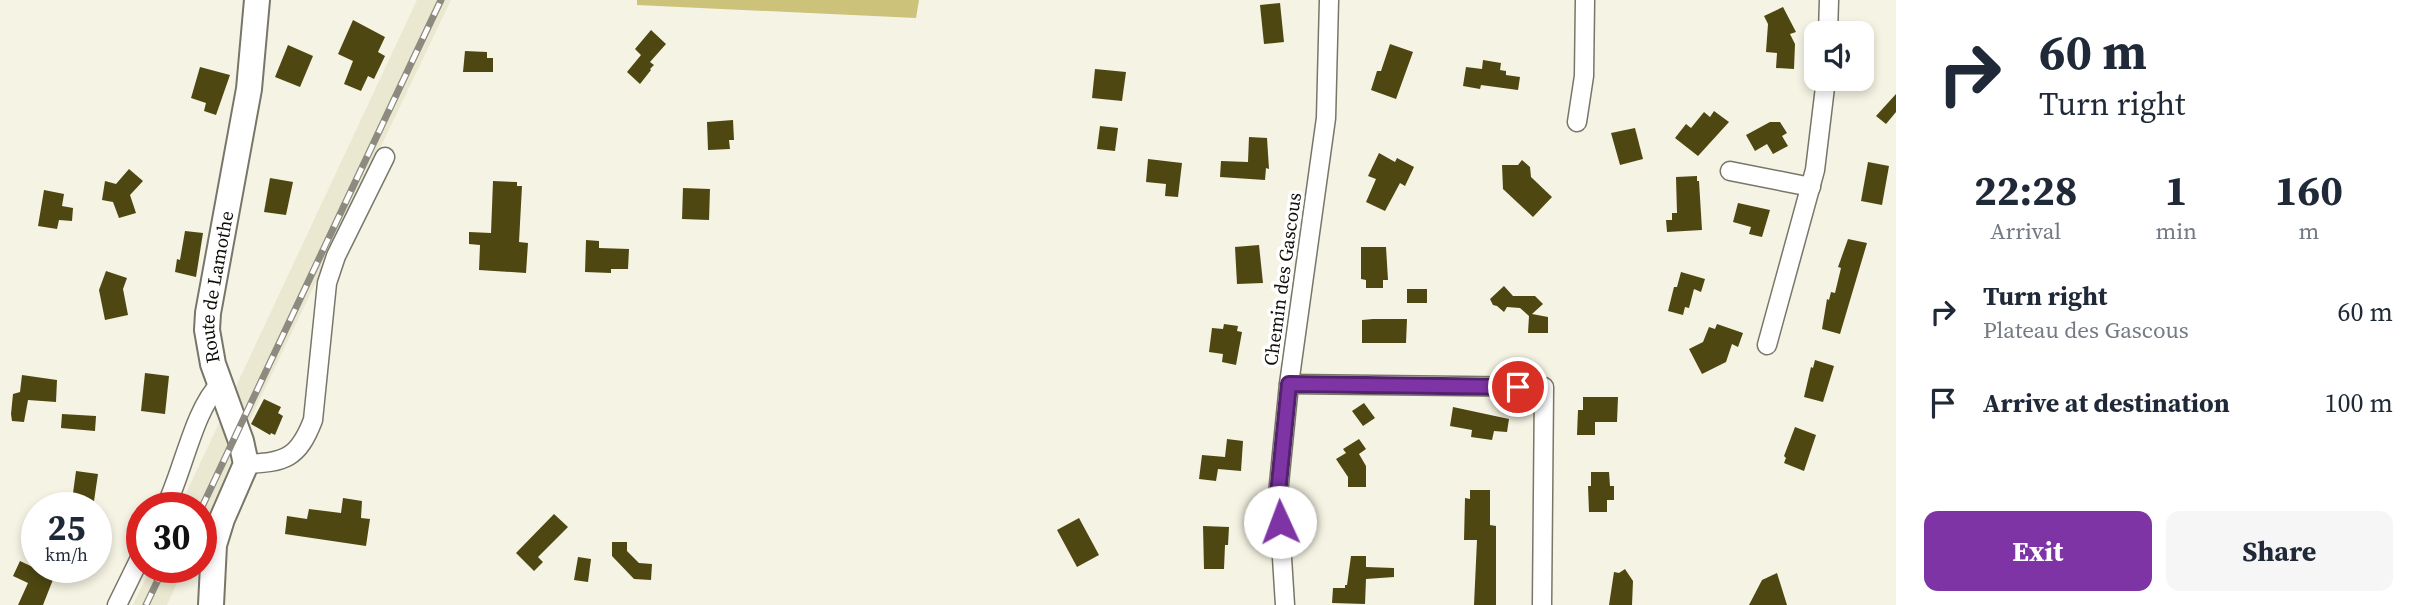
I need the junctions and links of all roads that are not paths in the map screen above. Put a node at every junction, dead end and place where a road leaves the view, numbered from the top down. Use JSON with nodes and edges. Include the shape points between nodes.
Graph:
{"nodes":[{"id":1,"x":257,"y":0,"type":"edge"},
{"id":2,"x":1329,"y":0,"type":"edge"},
{"id":3,"x":1585,"y":0,"type":"edge"},
{"id":4,"x":1829,"y":0,"type":"edge"},
{"id":5,"x":1828,"y":21,"type":"edge"},
{"id":6,"x":1825,"y":91,"type":"edge"},
{"id":7,"x":1577,"y":122,"type":"dead end"},
{"id":8,"x":385,"y":157,"type":"dead end"},
{"id":9,"x":1730,"y":171,"type":"dead end"},
{"id":10,"x":1811,"y":187,"type":"junction"},
{"id":11,"x":1768,"y":345,"type":"dead end"},
{"id":12,"x":220,"y":384,"type":"junction"},
{"id":13,"x":1289,"y":384,"type":"junction"},
{"id":14,"x":246,"y":464,"type":"junction"},
{"id":15,"x":173,"y":492,"type":"edge"},
{"id":16,"x":128,"y":583,"type":"edge"},
{"id":17,"x":117,"y":605,"type":"edge"},
{"id":18,"x":211,"y":605,"type":"edge"},
{"id":19,"x":1285,"y":605,"type":"edge"},
{"id":20,"x":1542,"y":605,"type":"edge"}],
"edges":[{"from":1,"to":12,"type":"street","name":"Route de Lamothe","via":[[249,89],[208,313],[209,346]]},
{"from":2,"to":13,"type":"street","name":"Chemin des Gascous","via":[[1326,118]]},
{"from":3,"to":7,"type":"street","via":[[1584,76]]},
{"from":4,"to":5,"type":"street"},
{"from":6,"to":10,"type":"street"},
{"from":8,"to":14,"type":"street","via":[[327,283],[313,420],[307,435],[282,461]]},
{"from":9,"to":10,"type":"street"},
{"from":10,"to":11,"type":"street"},
{"from":12,"to":14,"type":"street","name":"Route de Lamothe"},
{"from":12,"to":15,"type":"street","via":[[204,403]]},
{"from":13,"to":19,"type":"street","name":"Chemin des Gascous","via":[[1278,494]]},
{"from":13,"to":20,"type":"street","via":[[1544,387]]},
{"from":14,"to":18,"type":"street","via":[[214,545]]},
{"from":16,"to":17,"type":"street"}]}
